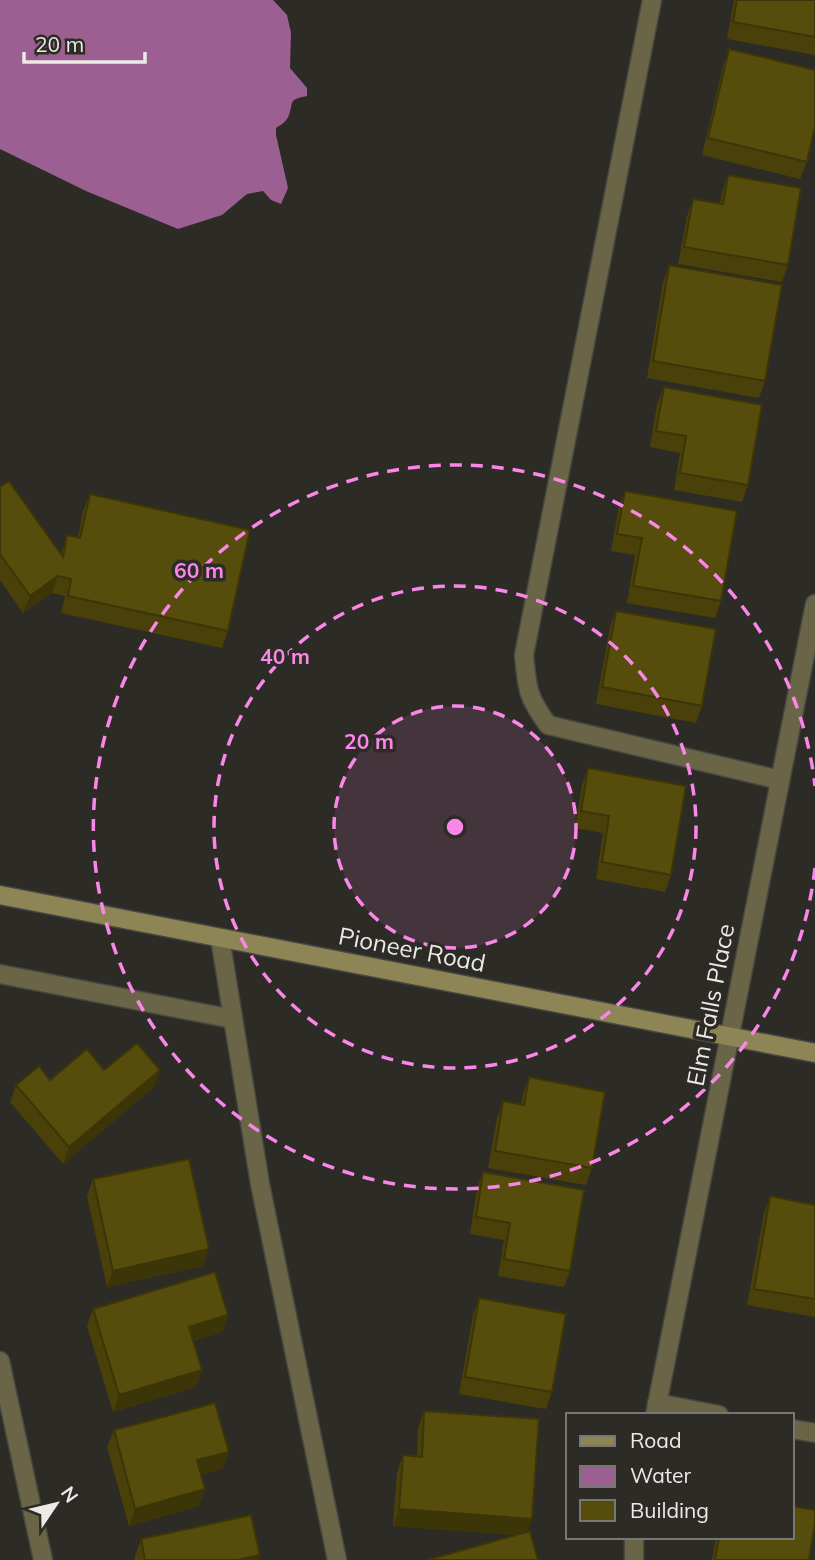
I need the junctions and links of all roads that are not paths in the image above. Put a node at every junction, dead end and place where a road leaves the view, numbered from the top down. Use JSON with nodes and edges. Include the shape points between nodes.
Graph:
{"nodes":[{"id":1,"x":652,"y":0,"type":"edge"},
{"id":2,"x":815,"y":604,"type":"edge"},
{"id":3,"x":780,"y":780,"type":"junction"},
{"id":4,"x":0,"y":895,"type":"edge"},
{"id":5,"x":220,"y":938,"type":"junction"},
{"id":6,"x":0,"y":974,"type":"edge"},
{"id":7,"x":233,"y":1020,"type":"junction"},
{"id":8,"x":730,"y":1037,"type":"junction"},
{"id":9,"x":815,"y":1053,"type":"edge"},
{"id":10,"x":0,"y":1361,"type":"edge"},
{"id":11,"x":656,"y":1409,"type":"edge"},
{"id":12,"x":698,"y":1413,"type":"edge"},
{"id":13,"x":794,"y":1429,"type":"edge"},
{"id":14,"x":815,"y":1433,"type":"edge"},
{"id":15,"x":634,"y":1539,"type":"edge"},
{"id":16,"x":43,"y":1560,"type":"edge"},
{"id":17,"x":337,"y":1560,"type":"edge"},
{"id":18,"x":634,"y":1560,"type":"edge"}],
"edges":[{"from":1,"to":3,"type":"street","via":[[524,655],[526,683],[532,704],[548,725]]},
{"from":2,"to":3,"type":"street","name":"Elm Falls Place"},
{"from":3,"to":8,"type":"street","name":"Elm Falls Place"},
{"from":4,"to":5,"type":"main road","name":"Pioneer Road"},
{"from":5,"to":7,"type":"street"},
{"from":5,"to":8,"type":"main road","name":"Pioneer Road"},
{"from":6,"to":7,"type":"street"},
{"from":7,"to":17,"type":"street","via":[[260,1184]]},
{"from":8,"to":9,"type":"main road","name":"Pioneer Road"},
{"from":8,"to":11,"type":"street","name":"Elm Falls Place"},
{"from":10,"to":16,"type":"street"},
{"from":11,"to":12,"type":"street"},
{"from":13,"to":14,"type":"street"},
{"from":15,"to":18,"type":"street"}]}
